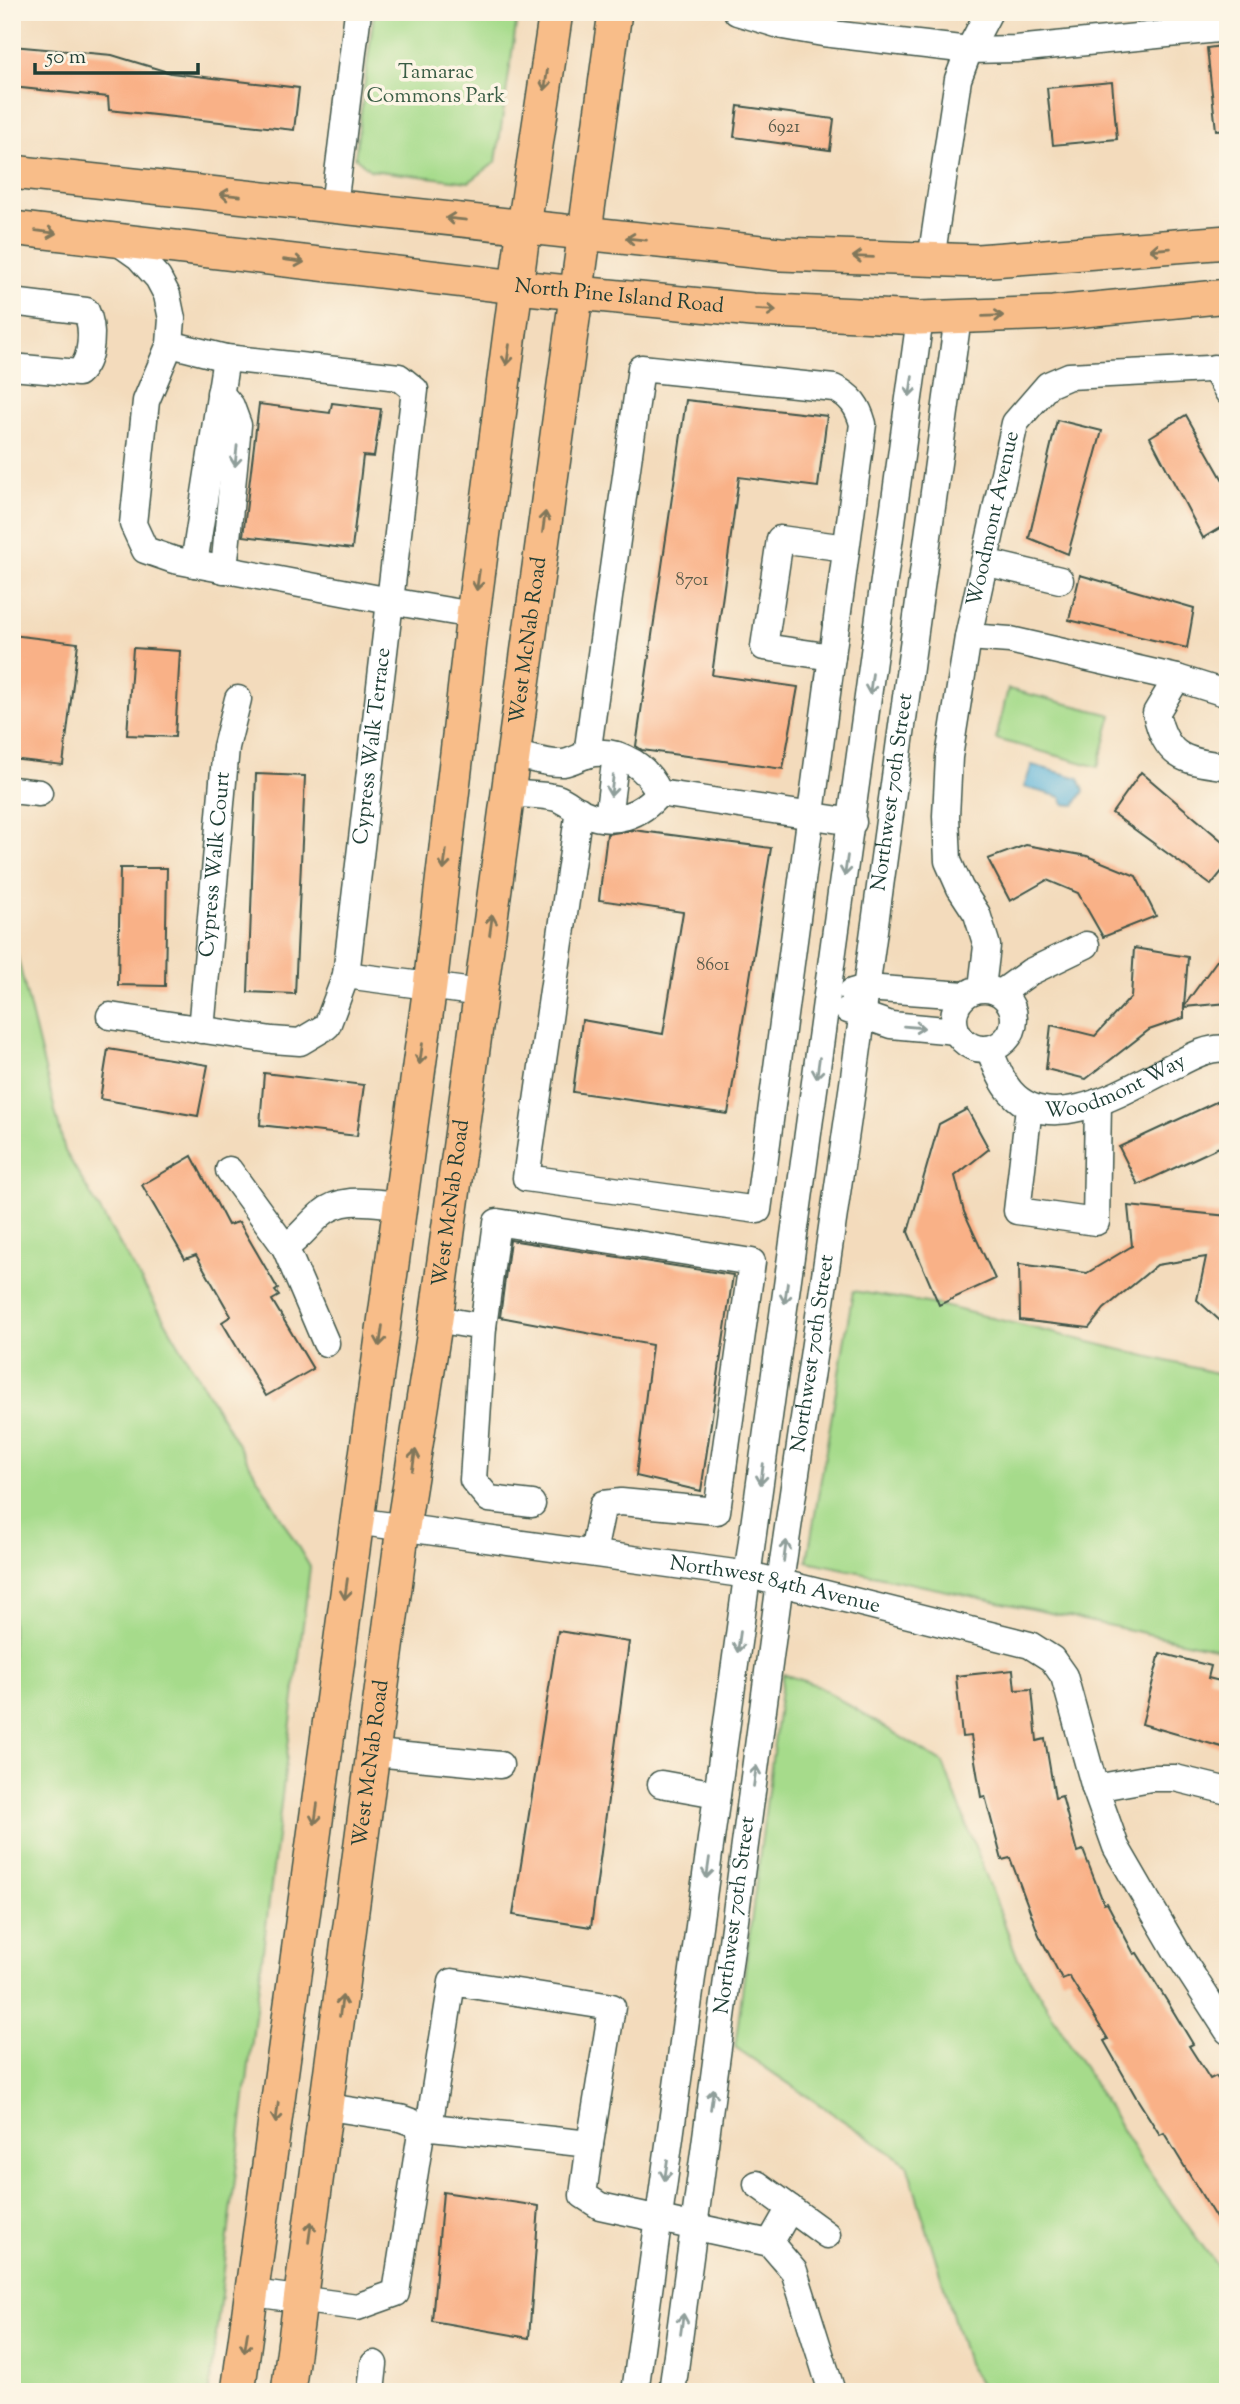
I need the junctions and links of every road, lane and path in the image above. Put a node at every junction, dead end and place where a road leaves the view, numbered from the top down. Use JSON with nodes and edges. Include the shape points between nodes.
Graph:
{"nodes":[{"id":1,"x":358,"y":12,"type":"edge"},
{"id":2,"x":556,"y":12,"type":"edge"},
{"id":3,"x":615,"y":12,"type":"edge"},
{"id":4,"x":737,"y":12,"type":"edge"},
{"id":5,"x":989,"y":12,"type":"edge"},
{"id":6,"x":1228,"y":28,"type":"edge"},
{"id":7,"x":969,"y":50,"type":"junction"},
{"id":8,"x":12,"y":172,"type":"edge"},
{"id":9,"x":334,"y":206,"type":"junction"},
{"id":10,"x":524,"y":226,"type":"junction"},
{"id":11,"x":12,"y":228,"type":"edge"},
{"id":12,"x":584,"y":234,"type":"junction"},
{"id":13,"x":115,"y":240,"type":"junction"},
{"id":14,"x":1228,"y":242,"type":"edge"},
{"id":15,"x":931,"y":260,"type":"junction"},
{"id":16,"x":517,"y":287,"type":"junction"},
{"id":17,"x":576,"y":293,"type":"junction"},
{"id":18,"x":1228,"y":296,"type":"edge"},
{"id":19,"x":20,"y":303,"type":"dead end"},
{"id":20,"x":957,"y":317,"type":"junction"},
{"id":21,"x":920,"y":318,"type":"junction"},
{"id":22,"x":170,"y":344,"type":"junction"},
{"id":23,"x":226,"y":358,"type":"junction"},
{"id":24,"x":12,"y":366,"type":"edge"},
{"id":25,"x":1221,"y":368,"type":"edge"},
{"id":26,"x":1228,"y":392,"type":"edge"},
{"id":27,"x":220,"y":393,"type":"junction"},
{"id":28,"x":896,"y":497,"type":"junction"},
{"id":29,"x":933,"y":500,"type":"junction"},
{"id":30,"x":846,"y":548,"type":"junction"},
{"id":31,"x":984,"y":562,"type":"junction"},
{"id":32,"x":194,"y":564,"type":"junction"},
{"id":33,"x":224,"y":569,"type":"junction"},
{"id":34,"x":1060,"y":580,"type":"dead end"},
{"id":35,"x":390,"y":601,"type":"junction"},
{"id":36,"x":473,"y":615,"type":"junction"},
{"id":37,"x":968,"y":637,"type":"junction"},
{"id":38,"x":877,"y":638,"type":"junction"},
{"id":39,"x":913,"y":643,"type":"junction"},
{"id":40,"x":832,"y":657,"type":"junction"},
{"id":41,"x":1177,"y":678,"type":"junction"},
{"id":42,"x":1228,"y":694,"type":"edge"},
{"id":43,"x":238,"y":699,"type":"dead end"},
{"id":44,"x":514,"y":755,"type":"junction"},
{"id":45,"x":587,"y":755,"type":"junction"},
{"id":46,"x":616,"y":755,"type":"junction"},
{"id":47,"x":1228,"y":763,"type":"edge"},
{"id":48,"x":12,"y":789,"type":"edge"},
{"id":49,"x":39,"y":793,"type":"dead end"},
{"id":50,"x":508,"y":793,"type":"junction"},
{"id":51,"x":659,"y":793,"type":"junction"},
{"id":52,"x":579,"y":810,"type":"junction"},
{"id":53,"x":811,"y":816,"type":"junction"},
{"id":54,"x":608,"y":818,"type":"junction"},
{"id":55,"x":853,"y":822,"type":"junction"},
{"id":56,"x":1086,"y":945,"type":"dead end"},
{"id":57,"x":346,"y":975,"type":"junction"},
{"id":58,"x":430,"y":986,"type":"junction"},
{"id":59,"x":866,"y":988,"type":"junction"},
{"id":60,"x":983,"y":992,"type":"junction"},
{"id":61,"x":481,"y":993,"type":"junction"},
{"id":62,"x":827,"y":1000,"type":"junction"},
{"id":63,"x":110,"y":1016,"type":"dead end"},
{"id":64,"x":862,"y":1016,"type":"junction"},
{"id":65,"x":201,"y":1030,"type":"junction"},
{"id":66,"x":956,"y":1031,"type":"junction"},
{"id":67,"x":989,"y":1049,"type":"junction"},
{"id":68,"x":1228,"y":1049,"type":"edge"},
{"id":69,"x":1098,"y":1102,"type":"junction"},
{"id":70,"x":1029,"y":1107,"type":"junction"},
{"id":71,"x":229,"y":1170,"type":"dead end"},
{"id":72,"x":399,"y":1205,"type":"junction"},
{"id":73,"x":796,"y":1224,"type":"junction"},
{"id":74,"x":832,"y":1229,"type":"junction"},
{"id":75,"x":285,"y":1247,"type":"junction"},
{"id":76,"x":436,"y":1319,"type":"junction"},
{"id":77,"x":482,"y":1328,"type":"junction"},
{"id":78,"x":326,"y":1343,"type":"dead end"},
{"id":79,"x":532,"y":1504,"type":"dead end"},
{"id":80,"x":355,"y":1521,"type":"junction"},
{"id":81,"x":403,"y":1527,"type":"junction"},
{"id":82,"x":593,"y":1553,"type":"junction"},
{"id":83,"x":748,"y":1575,"type":"junction"},
{"id":84,"x":780,"y":1583,"type":"junction"},
{"id":85,"x":375,"y":1753,"type":"junction"},
{"id":86,"x":500,"y":1765,"type":"dead end"},
{"id":87,"x":661,"y":1784,"type":"dead end"},
{"id":88,"x":1095,"y":1787,"type":"junction"},
{"id":89,"x":1228,"y":1791,"type":"edge"},
{"id":90,"x":717,"y":1794,"type":"junction"},
{"id":91,"x":1228,"y":2031,"type":"edge"},
{"id":92,"x":328,"y":2107,"type":"junction"},
{"id":93,"x":426,"y":2127,"type":"junction"},
{"id":94,"x":590,"y":2144,"type":"junction"},
{"id":95,"x":757,"y":2185,"type":"dead end"},
{"id":96,"x":790,"y":2208,"type":"junction"},
{"id":97,"x":659,"y":2221,"type":"junction"},
{"id":98,"x":695,"y":2227,"type":"junction"},
{"id":99,"x":827,"y":2235,"type":"dead end"},
{"id":100,"x":770,"y":2243,"type":"junction"},
{"id":101,"x":253,"y":2293,"type":"junction"},
{"id":102,"x":301,"y":2299,"type":"junction"},
{"id":103,"x":374,"y":2364,"type":"dead end"},
{"id":104,"x":238,"y":2392,"type":"edge"},
{"id":105,"x":288,"y":2392,"type":"edge"},
{"id":106,"x":371,"y":2392,"type":"edge"},
{"id":107,"x":635,"y":2392,"type":"edge"},
{"id":108,"x":672,"y":2392,"type":"edge"},
{"id":109,"x":832,"y":2392,"type":"edge"}],
"edges":[{"from":1,"to":9,"type":"street"},
{"from":2,"to":10,"type":"main road","one_way":true},
{"from":3,"to":12,"type":"main road","name":"West McNab Road"},
{"from":4,"to":7,"type":"street","via":[[804,30]]},
{"from":5,"to":7,"type":"street"},
{"from":6,"to":7,"type":"street"},
{"from":7,"to":15,"type":"street","via":[[958,79]]},
{"from":9,"to":8,"type":"main road","one_way":true},
{"from":10,"to":9,"type":"main road","one_way":true},
{"from":10,"to":12,"type":"main road"},
{"from":10,"to":16,"type":"main road"},
{"from":11,"to":13,"type":"main road","name":"North Pine Island Road","one_way":true},
{"from":15,"to":12,"type":"main road","one_way":true,"via":[[780,254]]},
{"from":12,"to":17,"type":"main road","name":"West McNab Road"},
{"from":13,"to":16,"type":"main road","name":"North Pine Island Road","one_way":true},
{"from":13,"to":22,"type":"street","via":[[139,257],[167,295],[172,319]]},
{"from":14,"to":15,"type":"main road","one_way":true,"via":[[1099,254]]},
{"from":16,"to":17,"type":"main road","name":"North Pine Island Road"},
{"from":16,"to":36,"type":"main road","one_way":true},
{"from":17,"to":21,"type":"main road","name":"North Pine Island Road","one_way":true,"via":[[752,310]]},
{"from":44,"to":17,"type":"main road","name":"West McNab Road","one_way":true},
{"from":20,"to":18,"type":"main road","name":"North Pine Island Road","one_way":true},
{"from":19,"to":24,"type":"street","via":[[86,311],[92,323],[85,368],[78,373]]},
{"from":20,"to":21,"type":"main road","name":"North Pine Island Road"},
{"from":20,"to":29,"type":"street","name":"Northwest 70th Street"},
{"from":21,"to":28,"type":"street","name":"Northwest 70th Street","one_way":true},
{"from":22,"to":23,"type":"street"},
{"from":22,"to":32,"type":"street","via":[[146,401],[133,524],[145,550]]},
{"from":23,"to":27,"type":"street"},
{"from":23,"to":35,"type":"street","name":"Cypress Walk Terrace","via":[[399,377],[415,390]]},
{"from":25,"to":26,"type":"street"},
{"from":25,"to":31,"type":"street","name":"Woodmont Avenue","via":[[1069,376],[1048,385],[1015,423]]},
{"from":27,"to":32,"type":"street"},
{"from":27,"to":33,"type":"street","one_way":true,"via":[[238,425]]},
{"from":28,"to":29,"type":"street"},
{"from":28,"to":38,"type":"street","name":"Northwest 70th Street"},
{"from":29,"to":39,"type":"street","name":"Northwest 70th Street"},
{"from":30,"to":40,"type":"street"},
{"from":30,"to":40,"type":"street","via":[[780,539],[764,647]]},
{"from":30,"to":45,"type":"street","via":[[863,424],[852,399],[834,388],[641,368]]},
{"from":31,"to":34,"type":"street"},
{"from":31,"to":37,"type":"street","name":"Woodmont Avenue"},
{"from":32,"to":33,"type":"street"},
{"from":33,"to":35,"type":"street"},
{"from":35,"to":36,"type":"street"},
{"from":35,"to":57,"type":"street","name":"Cypress Walk Terrace"},
{"from":36,"to":58,"type":"main road","one_way":true},
{"from":37,"to":41,"type":"street","name":"Woodmont Avenue","via":[[1010,640]]},
{"from":37,"to":60,"type":"street","name":"Woodmont Avenue","via":[[949,757],[946,816],[948,860],[977,914],[987,946]]},
{"from":38,"to":39,"type":"street"},
{"from":38,"to":55,"type":"street","name":"Northwest 70th Street","one_way":true},
{"from":39,"to":59,"type":"street","name":"Northwest 70th Street"},
{"from":40,"to":53,"type":"street"},
{"from":41,"to":42,"type":"street","name":"Woodmont Avenue"},
{"from":41,"to":47,"type":"street","via":[[1156,713],[1162,739],[1186,762]]},
{"from":43,"to":65,"type":"street","name":"Cypress Walk Court","via":[[226,747]]},
{"from":44,"to":45,"type":"street","via":[[563,763]]},
{"from":44,"to":50,"type":"main road","name":"West McNab Road"},
{"from":45,"to":46,"type":"street"},
{"from":46,"to":51,"type":"street","via":[[637,764]]},
{"from":46,"to":54,"type":"street","one_way":true},
{"from":48,"to":49,"type":"street"},
{"from":50,"to":52,"type":"street","via":[[557,798]]},
{"from":61,"to":50,"type":"main road","name":"West McNab Road","one_way":true},
{"from":51,"to":53,"type":"street"},
{"from":51,"to":54,"type":"street","via":[[628,817]]},
{"from":52,"to":53,"type":"street","via":[[526,1178],[758,1210]]},
{"from":52,"to":54,"type":"street"},
{"from":53,"to":55,"type":"street"},
{"from":55,"to":62,"type":"street","name":"Northwest 70th Street","one_way":true},
{"from":56,"to":60,"type":"street"},
{"from":57,"to":58,"type":"street"},
{"from":57,"to":65,"type":"street","name":"Cypress Walk Terrace","via":[[327,1026],[300,1042]]},
{"from":58,"to":61,"type":"street"},
{"from":58,"to":72,"type":"main road","one_way":true},
{"from":59,"to":60,"type":"street"},
{"from":59,"to":62,"type":"street"},
{"from":59,"to":64,"type":"street","name":"Northwest 70th Street"},
{"from":60,"to":66,"type":"street","via":[[954,1012]]},
{"from":60,"to":67,"type":"street","via":[[1013,1009],[1007,1039]]},
{"from":61,"to":76,"type":"main road","name":"West McNab Road"},
{"from":62,"to":64,"type":"street"},
{"from":62,"to":73,"type":"street","name":"Northwest 70th Street","one_way":true},
{"from":63,"to":65,"type":"street","name":"Cypress Walk Terrace"},
{"from":64,"to":66,"type":"street","one_way":true,"via":[[891,1025]]},
{"from":64,"to":74,"type":"street","name":"Northwest 70th Street"},
{"from":66,"to":67,"type":"street","via":[[969,1045]]},
{"from":67,"to":70,"type":"street","name":"Woodmont Way","via":[[1010,1092]]},
{"from":68,"to":69,"type":"street","name":"Woodmont Way","via":[[1193,1056]]},
{"from":69,"to":70,"type":"street","name":"Woodmont Way","via":[[1056,1112]]},
{"from":69,"to":70,"type":"street","via":[[1096,1223],[1017,1211]]},
{"from":71,"to":75,"type":"street"},
{"from":72,"to":75,"type":"street","via":[[337,1204]]},
{"from":72,"to":80,"type":"main road","one_way":true},
{"from":73,"to":74,"type":"street"},
{"from":73,"to":83,"type":"street","name":"Northwest 70th Street","one_way":true},
{"from":84,"to":74,"type":"street","name":"Northwest 70th Street","one_way":true},
{"from":75,"to":78,"type":"street"},
{"from":76,"to":77,"type":"street"},
{"from":81,"to":76,"type":"main road","name":"West McNab Road","one_way":true},
{"from":77,"to":79,"type":"street","via":[[473,1480],[489,1499]]},
{"from":77,"to":82,"type":"street","via":[[497,1222],[752,1262],[717,1511],[603,1504]]},
{"from":80,"to":81,"type":"street","name":"Northwest 84th Avenue"},
{"from":80,"to":101,"type":"main road","one_way":true},
{"from":81,"to":82,"type":"street","name":"Northwest 84th Avenue"},
{"from":81,"to":85,"type":"main road","name":"West McNab Road"},
{"from":82,"to":83,"type":"street","name":"Northwest 84th Avenue"},
{"from":83,"to":84,"type":"street","name":"Northwest 84th Avenue"},
{"from":83,"to":90,"type":"street","name":"Northwest 70th Street","one_way":true},
{"from":84,"to":88,"type":"street","name":"Northwest 84th Avenue","via":[[1030,1645],[1052,1659],[1064,1676]]},
{"from":98,"to":84,"type":"street","name":"Northwest 70th Street","one_way":true},
{"from":85,"to":86,"type":"street"},
{"from":92,"to":85,"type":"main road","name":"West McNab Road","one_way":true},
{"from":87,"to":90,"type":"street"},
{"from":88,"to":89,"type":"street","via":[[1175,1778]]},
{"from":88,"to":91,"type":"street","name":"Northwest 84th Avenue","via":[[1116,1847]]},
{"from":90,"to":97,"type":"street","name":"Northwest 70th Street","one_way":true},
{"from":92,"to":93,"type":"street","via":[[400,2118]]},
{"from":102,"to":92,"type":"main road","name":"West McNab Road","one_way":true},
{"from":93,"to":94,"type":"street"},
{"from":93,"to":94,"type":"street","via":[[452,1982],[612,2007]]},
{"from":93,"to":102,"type":"street","via":[[396,2292],[357,2307]]},
{"from":94,"to":97,"type":"street","via":[[583,2195],[600,2206]]},
{"from":95,"to":96,"type":"street"},
{"from":96,"to":99,"type":"street"},
{"from":96,"to":100,"type":"street"},
{"from":97,"to":98,"type":"street"},
{"from":97,"to":107,"type":"street","name":"Northwest 70th Street"},
{"from":98,"to":100,"type":"street"},
{"from":108,"to":98,"type":"street","name":"Northwest 70th Street","one_way":true},
{"from":100,"to":109,"type":"street","via":[[794,2271]]},
{"from":101,"to":102,"type":"street"},
{"from":101,"to":104,"type":"main road","one_way":true},
{"from":102,"to":105,"type":"main road","name":"West McNab Road"},
{"from":103,"to":106,"type":"street"}]}
